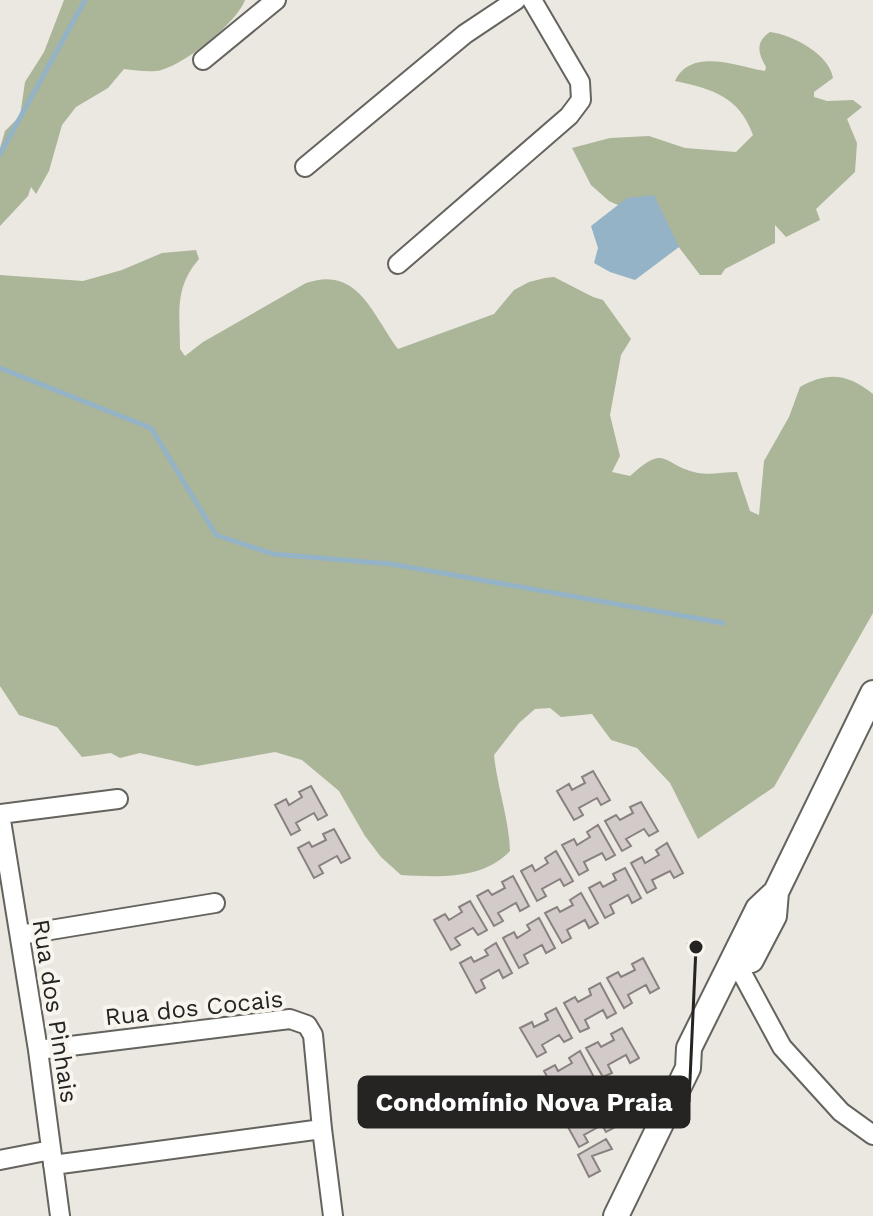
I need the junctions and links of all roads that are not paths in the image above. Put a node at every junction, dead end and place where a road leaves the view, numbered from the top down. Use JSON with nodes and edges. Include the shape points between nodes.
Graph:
{"nodes":[{"id":1,"x":276,"y":0,"type":"edge"},
{"id":2,"x":516,"y":0,"type":"edge"},
{"id":3,"x":532,"y":0,"type":"edge"},
{"id":4,"x":203,"y":60,"type":"dead end"},
{"id":5,"x":305,"y":167,"type":"dead end"},
{"id":6,"x":398,"y":264,"type":"dead end"},
{"id":7,"x":873,"y":693,"type":"edge"},
{"id":8,"x":118,"y":799,"type":"dead end"},
{"id":9,"x":0,"y":814,"type":"edge"},
{"id":10,"x":215,"y":903,"type":"dead end"},
{"id":11,"x":20,"y":935,"type":"junction"},
{"id":12,"x":734,"y":980,"type":"junction"},
{"id":13,"x":38,"y":1050,"type":"junction"},
{"id":14,"x":322,"y":1129,"type":"junction"},
{"id":15,"x":873,"y":1135,"type":"edge"},
{"id":16,"x":52,"y":1158,"type":"junction"},
{"id":17,"x":0,"y":1160,"type":"edge"},
{"id":18,"x":60,"y":1216,"type":"edge"},
{"id":19,"x":333,"y":1216,"type":"edge"},
{"id":20,"x":616,"y":1216,"type":"edge"}],
"edges":[{"from":1,"to":4,"type":"street"},
{"from":2,"to":5,"type":"street","via":[[465,34]]},
{"from":3,"to":6,"type":"street","via":[[580,82],[581,100]]},
{"from":7,"to":12,"type":"street","via":[[776,892],[774,916]]},
{"from":8,"to":9,"type":"street"},
{"from":9,"to":11,"type":"street","name":"Rua dos Pinhais"},
{"from":10,"to":11,"type":"street"},
{"from":11,"to":13,"type":"street","name":"Rua dos Pinhais"},
{"from":12,"to":15,"type":"street","via":[[782,1047],[841,1112]]},
{"from":12,"to":20,"type":"street","via":[[702,1055],[688,1068]]},
{"from":13,"to":14,"type":"street","name":"Rua dos Cocais","via":[[290,1019],[307,1025],[313,1035]]},
{"from":13,"to":16,"type":"street","name":"Rua dos Pinhais"},
{"from":14,"to":16,"type":"street"},
{"from":14,"to":19,"type":"street"},
{"from":16,"to":17,"type":"street"},
{"from":16,"to":18,"type":"street","name":"Rua dos Pinhais"}]}
